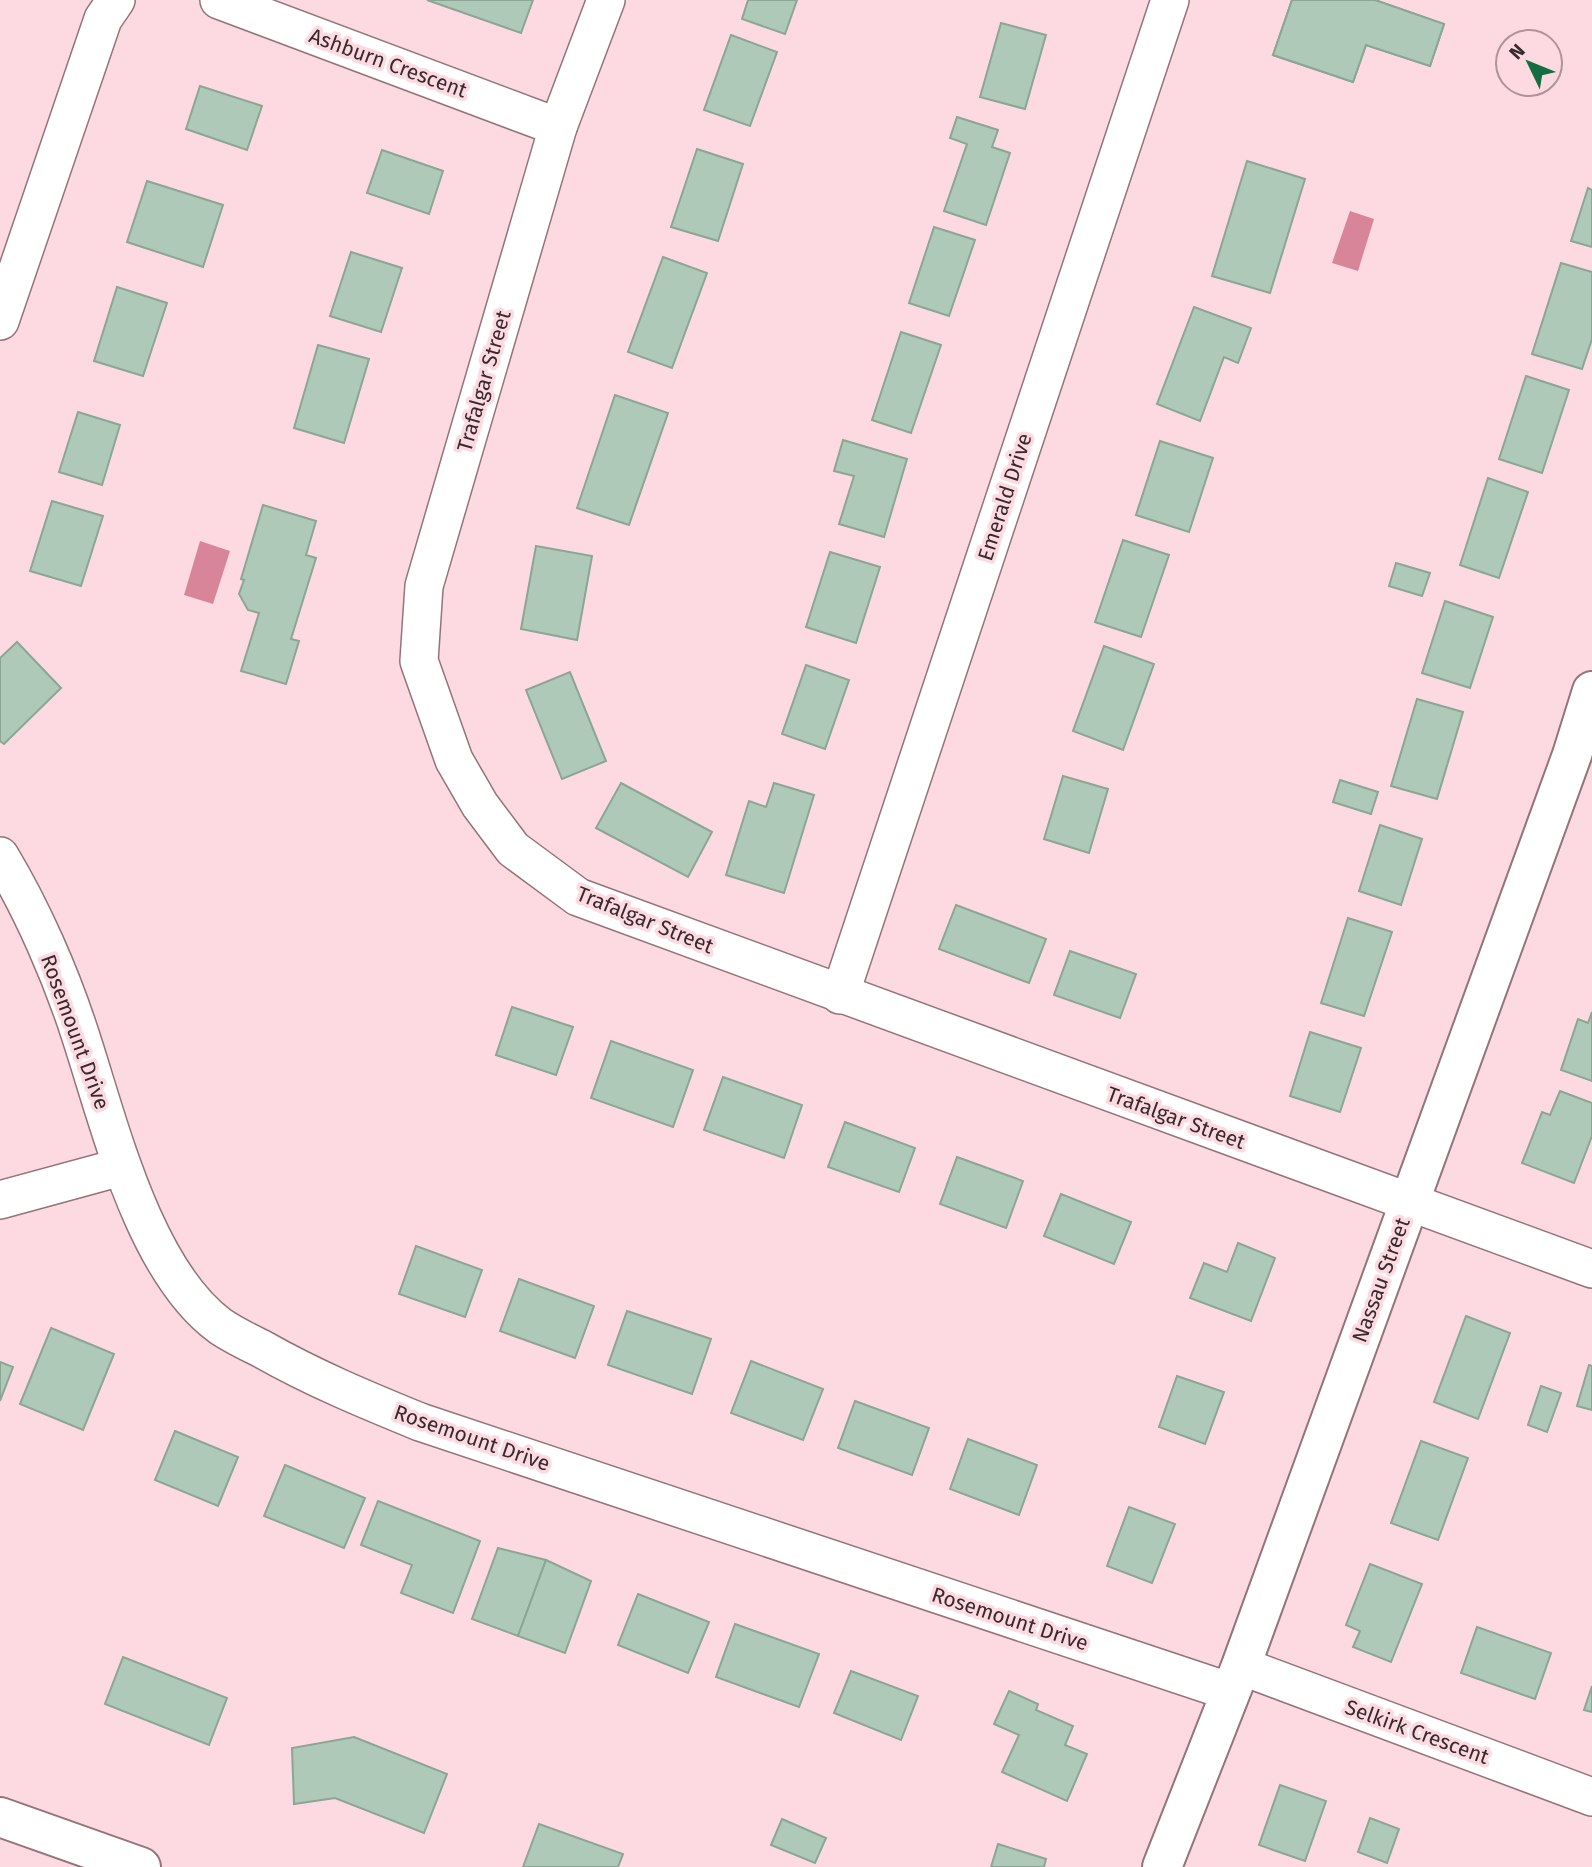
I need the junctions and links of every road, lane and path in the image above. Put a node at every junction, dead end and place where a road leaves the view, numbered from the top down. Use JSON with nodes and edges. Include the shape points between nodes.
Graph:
{"nodes":[{"id":1,"x":116,"y":0,"type":"edge"},
{"id":2,"x":219,"y":0,"type":"edge"},
{"id":3,"x":606,"y":0,"type":"edge"},
{"id":4,"x":1170,"y":0,"type":"edge"},
{"id":5,"x":558,"y":127,"type":"junction"},
{"id":6,"x":0,"y":321,"type":"edge"},
{"id":7,"x":1592,"y":691,"type":"edge"},
{"id":8,"x":1582,"y":759,"type":"edge"},
{"id":9,"x":0,"y":856,"type":"edge"},
{"id":10,"x":840,"y":995,"type":"junction"},
{"id":11,"x":121,"y":1167,"type":"junction"},
{"id":12,"x":0,"y":1200,"type":"edge"},
{"id":13,"x":1409,"y":1203,"type":"junction"},
{"id":14,"x":1592,"y":1269,"type":"edge"},
{"id":15,"x":1236,"y":1679,"type":"junction"},
{"id":16,"x":1592,"y":1797,"type":"edge"},
{"id":17,"x":0,"y":1816,"type":"edge"},
{"id":18,"x":141,"y":1867,"type":"edge"},
{"id":19,"x":1162,"y":1867,"type":"edge"}],
"edges":[{"from":1,"to":6,"type":"street","via":[[103,19]]},
{"from":2,"to":5,"type":"street","name":"Ashburn Crescent"},
{"from":3,"to":5,"type":"street","name":"Trafalgar Street"},
{"from":4,"to":10,"type":"street","name":"Emerald Drive"},
{"from":5,"to":10,"type":"street","name":"Trafalgar Street","via":[[424,586],[419,661],[454,760],[513,849],[579,897]]},
{"from":7,"to":8,"type":"street","name":"Nassau Street"},
{"from":8,"to":13,"type":"street","name":"Nassau Street"},
{"from":9,"to":11,"type":"street","name":"Rosemount Drive","via":[[21,891],[80,1032]]},
{"from":10,"to":13,"type":"street","name":"Trafalgar Street"},
{"from":11,"to":12,"type":"street"},
{"from":11,"to":15,"type":"street","name":"Rosemount Drive","via":[[159,1247],[189,1296],[220,1326],[316,1379],[420,1422]]},
{"from":13,"to":14,"type":"street","name":"Trafalgar Street"},
{"from":13,"to":15,"type":"street","name":"Nassau Street"},
{"from":15,"to":16,"type":"street","name":"Selkirk Crescent"},
{"from":15,"to":19,"type":"street","name":"Nassau Street"},
{"from":17,"to":18,"type":"street"}]}
